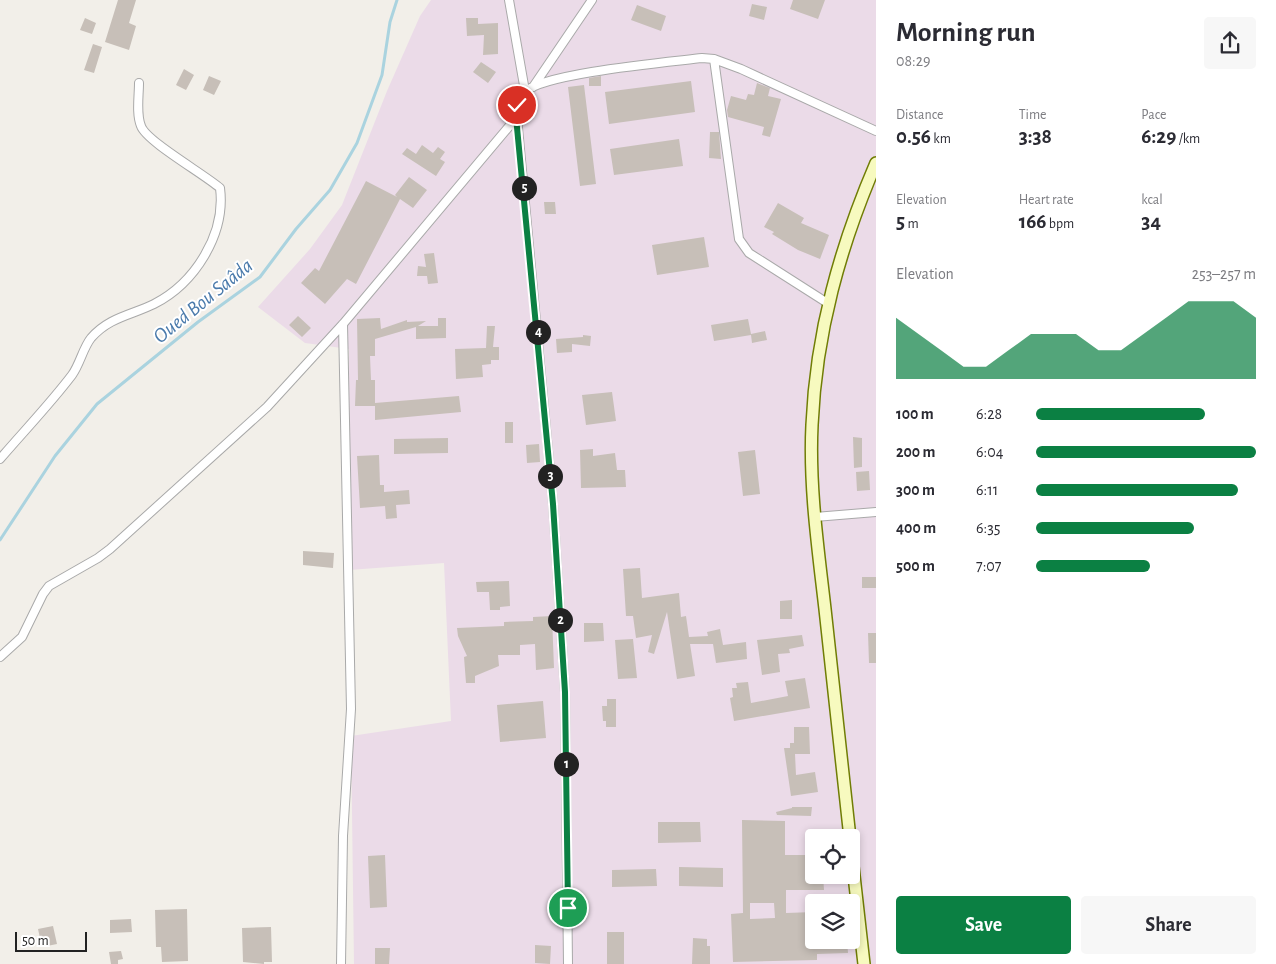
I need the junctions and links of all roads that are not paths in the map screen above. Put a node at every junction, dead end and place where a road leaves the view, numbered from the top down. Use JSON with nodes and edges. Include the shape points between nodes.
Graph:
{"nodes":[{"id":1,"x":509,"y":0,"type":"edge"},
{"id":2,"x":592,"y":0,"type":"edge"},
{"id":3,"x":714,"y":59,"type":"junction"},
{"id":4,"x":139,"y":83,"type":"dead end"},
{"id":5,"x":533,"y":86,"type":"junction"},
{"id":6,"x":525,"y":92,"type":"junction"},
{"id":7,"x":516,"y":117,"type":"junction"},
{"id":8,"x":876,"y":131,"type":"edge"},
{"id":9,"x":876,"y":162,"type":"edge"},
{"id":10,"x":829,"y":304,"type":"junction"},
{"id":11,"x":343,"y":324,"type":"junction"},
{"id":12,"x":0,"y":459,"type":"edge"},
{"id":13,"x":876,"y":512,"type":"edge"},
{"id":14,"x":815,"y":517,"type":"junction"},
{"id":15,"x":0,"y":657,"type":"edge"},
{"id":16,"x":849,"y":829,"type":"edge"},
{"id":17,"x":855,"y":884,"type":"edge"},
{"id":18,"x":341,"y":964,"type":"edge"},
{"id":19,"x":568,"y":964,"type":"edge"},
{"id":20,"x":864,"y":964,"type":"edge"}],
"edges":[{"from":1,"to":6,"type":"street"},
{"from":2,"to":5,"type":"street"},
{"from":3,"to":5,"type":"street","via":[[572,75]]},
{"from":3,"to":8,"type":"street"},
{"from":3,"to":10,"type":"street","via":[[739,239],[749,253]]},
{"from":4,"to":12,"type":"street","via":[[141,126],[148,137],[220,188],[220,221],[202,260],[173,292],[106,324],[90,339],[73,373]]},
{"from":5,"to":6,"type":"street"},
{"from":6,"to":7,"type":"street","via":[[517,105]]},
{"from":7,"to":11,"type":"street"},
{"from":7,"to":19,"type":"street","via":[[553,504],[565,692]]},
{"from":9,"to":10,"type":"main road","via":[[854,215]]},
{"from":10,"to":14,"type":"main road","via":[[820,347],[812,425]]},
{"from":11,"to":15,"type":"street","via":[[267,407],[110,549],[49,586],[22,637]]},
{"from":11,"to":18,"type":"street","via":[[351,709],[343,836]]},
{"from":13,"to":14,"type":"street"},
{"from":14,"to":16,"type":"main road"},
{"from":17,"to":20,"type":"main road"}]}
